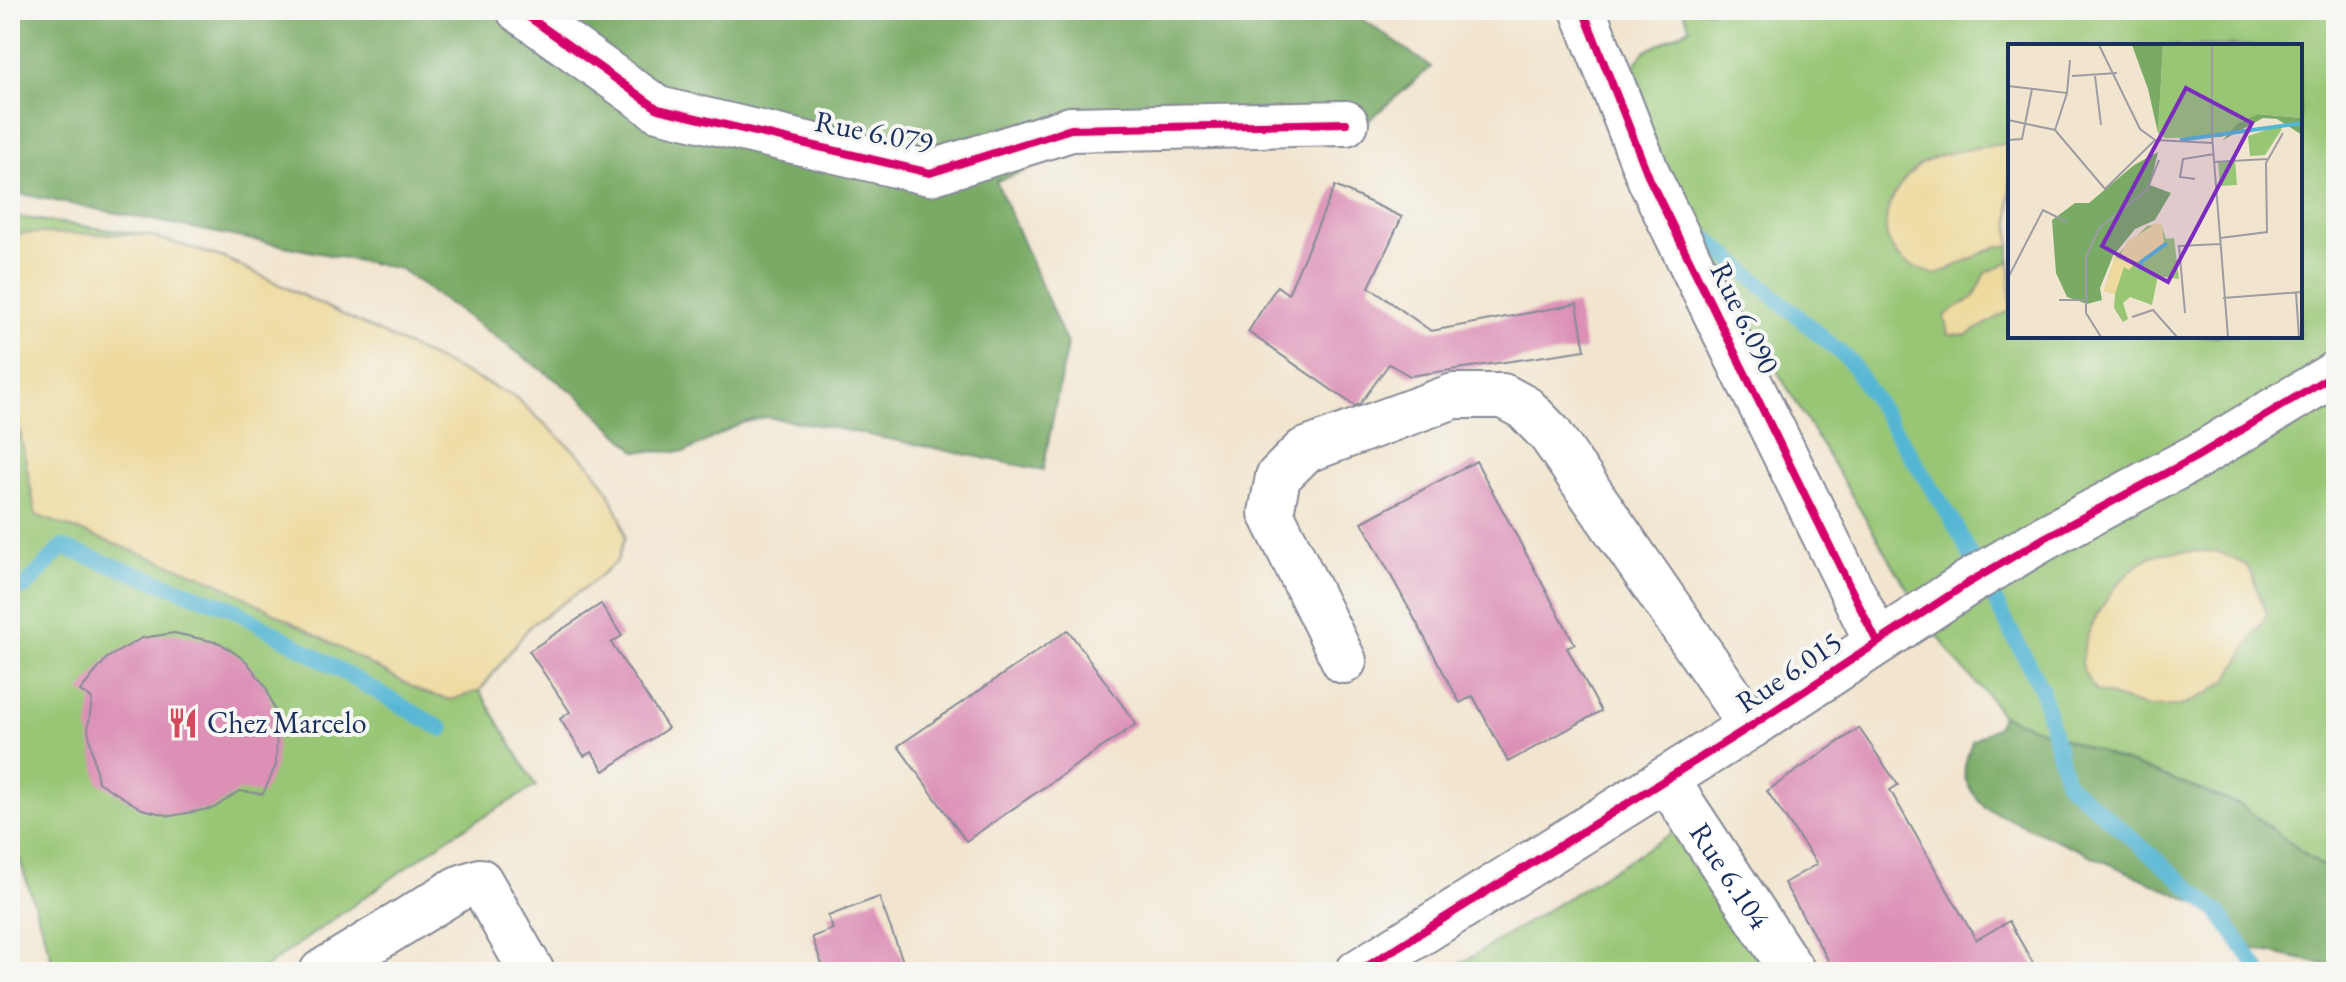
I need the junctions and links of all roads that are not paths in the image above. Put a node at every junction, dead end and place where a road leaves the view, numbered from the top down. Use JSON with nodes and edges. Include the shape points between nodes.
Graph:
{"nodes":[{"id":1,"x":519,"y":10,"type":"edge"},
{"id":2,"x":1583,"y":10,"type":"edge"},
{"id":3,"x":1346,"y":123,"type":"dead end"},
{"id":4,"x":2336,"y":373,"type":"edge"},
{"id":5,"x":1877,"y":642,"type":"junction"},
{"id":6,"x":1344,"y":661,"type":"dead end"},
{"id":7,"x":1751,"y":726,"type":"junction"},
{"id":8,"x":1666,"y":779,"type":"junction"},
{"id":9,"x":322,"y":972,"type":"edge"},
{"id":10,"x":532,"y":972,"type":"edge"},
{"id":11,"x":1358,"y":972,"type":"edge"},
{"id":12,"x":1793,"y":972,"type":"edge"}],
"edges":[{"from":1,"to":3,"type":"street","name":"Rue 6.079","via":[[658,109],[930,173],[1071,129]]},
{"from":2,"to":5,"type":"street","name":"Rue 6.090","via":[[1650,180]]},
{"from":4,"to":5,"type":"street","name":"Rue 6.015","via":[[2196,457],[2046,537]]},
{"from":5,"to":7,"type":"street","name":"Rue 6.015"},
{"from":6,"to":7,"type":"street","via":[[1271,513],[1278,477],[1304,451],[1454,396],[1503,396],[1525,408],[1550,434]]},
{"from":7,"to":8,"type":"street","name":"Rue 6.015"},
{"from":8,"to":11,"type":"street","name":"Rue 6.015"},
{"from":8,"to":12,"type":"street","name":"Rue 6.104"},
{"from":9,"to":10,"type":"street","via":[[459,888],[480,881]]}]}
